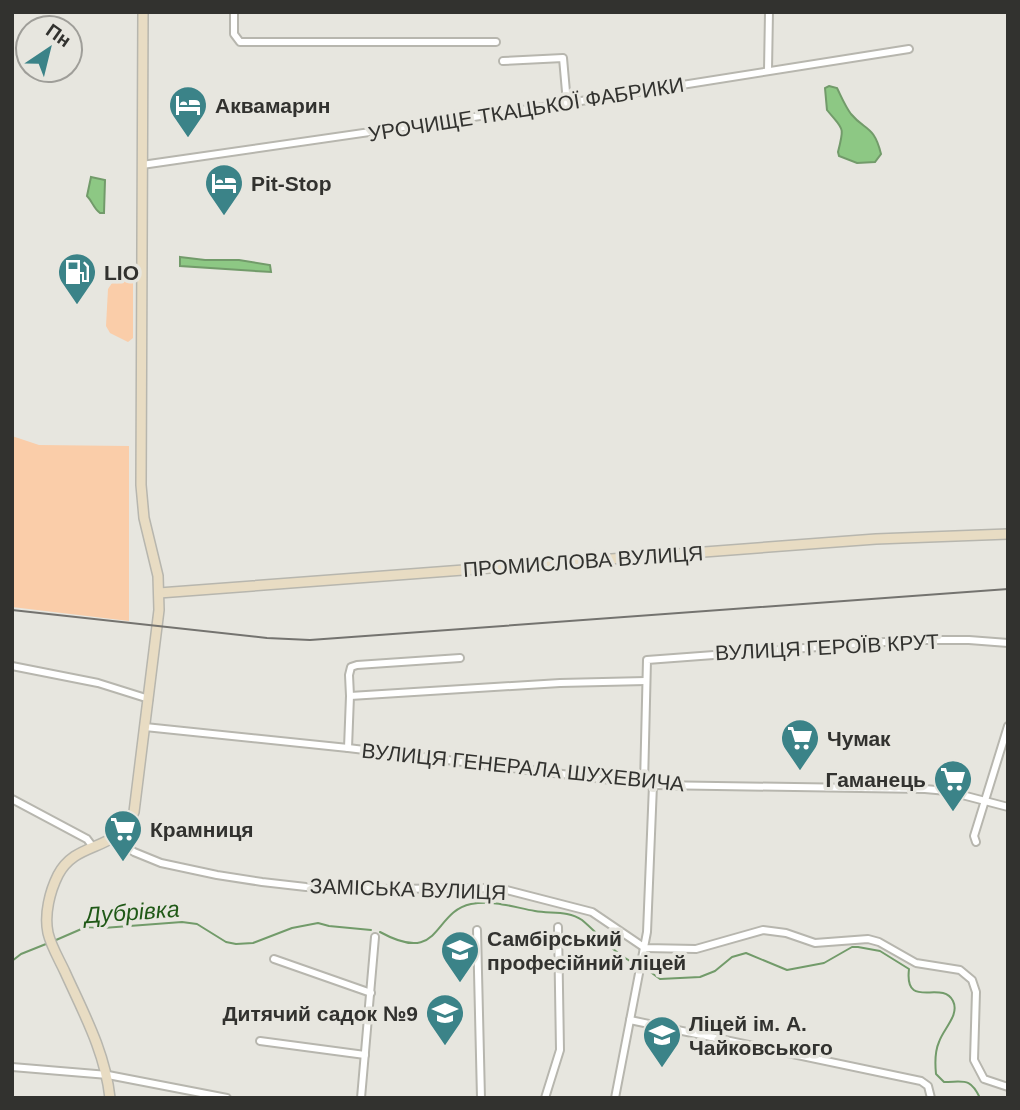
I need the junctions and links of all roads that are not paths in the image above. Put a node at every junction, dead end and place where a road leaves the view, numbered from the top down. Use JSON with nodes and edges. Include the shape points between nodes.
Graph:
{"nodes":[{"id":1,"x":143,"y":12,"type":"edge"},
{"id":2,"x":234,"y":12,"type":"edge"},
{"id":3,"x":769,"y":12,"type":"edge"},
{"id":4,"x":496,"y":42,"type":"dead end"},
{"id":5,"x":909,"y":49,"type":"dead end"},
{"id":6,"x":503,"y":61,"type":"dead end"},
{"id":7,"x":768,"y":70,"type":"junction"},
{"id":8,"x":566,"y":103,"type":"junction"},
{"id":9,"x":142,"y":165,"type":"junction"},
{"id":10,"x":1008,"y":534,"type":"edge"},
{"id":11,"x":159,"y":593,"type":"junction"},
{"id":12,"x":1008,"y":643,"type":"edge"},
{"id":13,"x":460,"y":658,"type":"dead end"},
{"id":14,"x":12,"y":666,"type":"edge"},
{"id":15,"x":646,"y":681,"type":"junction"},
{"id":16,"x":350,"y":696,"type":"junction"},
{"id":17,"x":149,"y":699,"type":"junction"},
{"id":18,"x":1008,"y":726,"type":"edge"},
{"id":19,"x":145,"y":727,"type":"junction"},
{"id":20,"x":348,"y":748,"type":"junction"},
{"id":21,"x":644,"y":784,"type":"junction"},
{"id":22,"x":653,"y":785,"type":"junction"},
{"id":23,"x":12,"y":799,"type":"edge"},
{"id":24,"x":984,"y":801,"type":"junction"},
{"id":25,"x":1008,"y":807,"type":"edge"},
{"id":26,"x":114,"y":838,"type":"junction"},
{"id":27,"x":976,"y":842,"type":"dead end"},
{"id":28,"x":93,"y":847,"type":"junction"},
{"id":29,"x":558,"y":927,"type":"dead end"},
{"id":30,"x":477,"y":930,"type":"dead end"},
{"id":31,"x":375,"y":937,"type":"dead end"},
{"id":32,"x":645,"y":948,"type":"junction"},
{"id":33,"x":274,"y":959,"type":"dead end"},
{"id":34,"x":371,"y":993,"type":"junction"},
{"id":35,"x":630,"y":1020,"type":"junction"},
{"id":36,"x":260,"y":1041,"type":"dead end"},
{"id":37,"x":365,"y":1055,"type":"junction"},
{"id":38,"x":12,"y":1067,"type":"edge"},
{"id":39,"x":108,"y":1075,"type":"junction"},
{"id":40,"x":1008,"y":1087,"type":"edge"},
{"id":41,"x":110,"y":1098,"type":"edge"},
{"id":42,"x":227,"y":1098,"type":"edge"},
{"id":43,"x":361,"y":1098,"type":"edge"},
{"id":44,"x":481,"y":1098,"type":"edge"},
{"id":45,"x":545,"y":1098,"type":"edge"},
{"id":46,"x":615,"y":1098,"type":"edge"},
{"id":47,"x":931,"y":1098,"type":"edge"}],
"edges":[{"from":1,"to":9,"type":"main road"},
{"from":2,"to":4,"type":"street","via":[[234,34],[240,42]]},
{"from":3,"to":7,"type":"street"},
{"from":5,"to":7,"type":"street","name":"УРОЧИЩЕ ТКАЦЬКОЇ ФАБРИКИ"},
{"from":6,"to":8,"type":"street","via":[[563,58]]},
{"from":7,"to":8,"type":"street","name":"УРОЧИЩЕ ТКАЦЬКОЇ ФАБРИКИ"},
{"from":8,"to":9,"type":"street","name":"УРОЧИЩЕ ТКАЦЬКОЇ ФАБРИКИ"},
{"from":9,"to":11,"type":"main road","via":[[141,485]]},
{"from":10,"to":11,"type":"main road","name":"ПРОМИСЛОВА ВУЛИЦЯ","via":[[876,539]]},
{"from":11,"to":17,"type":"main road"},
{"from":12,"to":15,"type":"street","name":"ВУЛИЦЯ ГЕРОЇВ КРУТ","via":[[912,640],[647,660]]},
{"from":13,"to":16,"type":"street","via":[[354,666],[349,675]]},
{"from":14,"to":17,"type":"street","via":[[98,683]]},
{"from":15,"to":16,"type":"street"},
{"from":15,"to":21,"type":"street"},
{"from":16,"to":20,"type":"street"},
{"from":17,"to":19,"type":"main road"},
{"from":18,"to":24,"type":"street"},
{"from":19,"to":20,"type":"street","name":"ВУЛИЦЯ ГЕНЕРАЛА ШУХЕВИЧА"},
{"from":19,"to":26,"type":"main road","via":[[134,812]]},
{"from":20,"to":21,"type":"street","name":"ВУЛИЦЯ ГЕНЕРАЛА ШУХЕВИЧА"},
{"from":21,"to":22,"type":"street","name":"ВУЛИЦЯ ГЕНЕРАЛА ШУХЕВИЧА"},
{"from":22,"to":24,"type":"street","name":"ВУЛИЦЯ ГЕНЕРАЛА ШУХЕВИЧА","via":[[925,789]]},
{"from":22,"to":32,"type":"street"},
{"from":23,"to":28,"type":"street","via":[[87,839]]},
{"from":24,"to":25,"type":"street","name":"ВУЛИЦЯ ГЕНЕРАЛА ШУХЕВИЧА"},
{"from":24,"to":27,"type":"street"},
{"from":26,"to":28,"type":"main road"},
{"from":26,"to":32,"type":"street","name":"ЗАМІСЬКА ВУЛИЦЯ","via":[[161,863],[262,882],[377,889],[499,888],[592,912]]},
{"from":28,"to":39,"type":"main road","via":[[62,868],[50,897],[47,925]]},
{"from":29,"to":45,"type":"street","via":[[559,1050]]},
{"from":30,"to":44,"type":"street"},
{"from":31,"to":34,"type":"street"},
{"from":32,"to":35,"type":"street"},
{"from":32,"to":40,"type":"street","via":[[696,949],[775,930],[815,943],[868,939],[916,963],[960,970],[972,980],[976,992],[974,1060],[978,1070],[990,1083]]},
{"from":33,"to":34,"type":"street"},
{"from":34,"to":37,"type":"street"},
{"from":35,"to":46,"type":"street"},
{"from":35,"to":47,"type":"street","via":[[921,1081]]},
{"from":36,"to":37,"type":"street"},
{"from":37,"to":43,"type":"street"},
{"from":38,"to":39,"type":"street"},
{"from":39,"to":41,"type":"main road"},
{"from":39,"to":42,"type":"street"}]}
